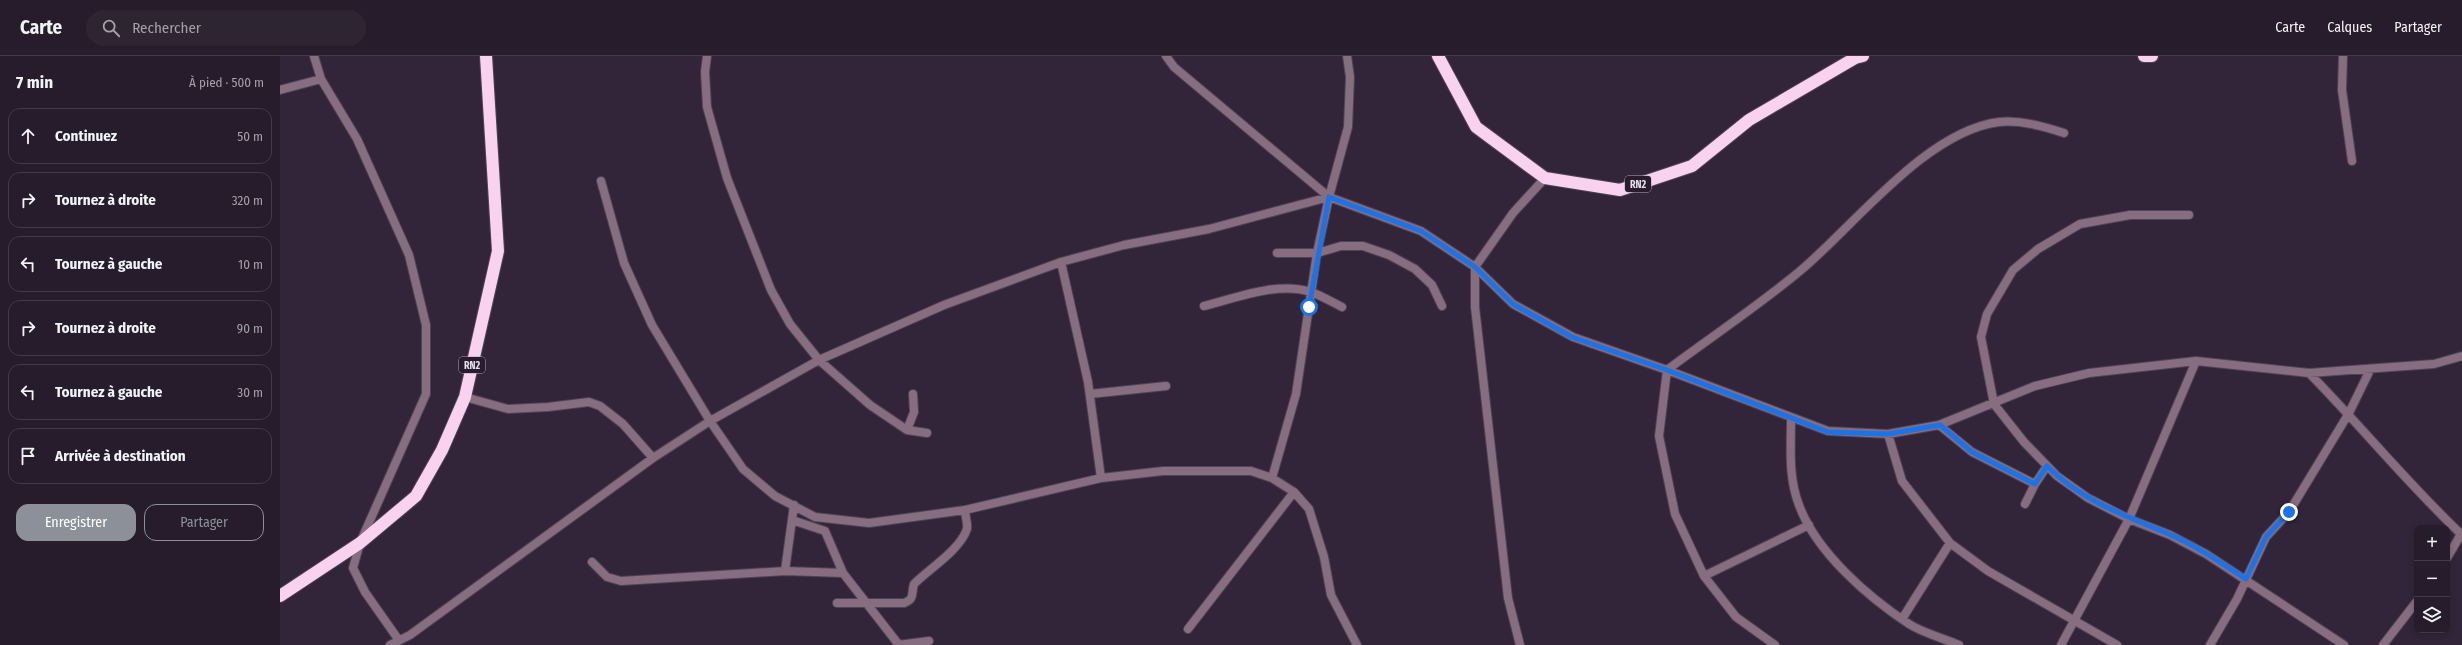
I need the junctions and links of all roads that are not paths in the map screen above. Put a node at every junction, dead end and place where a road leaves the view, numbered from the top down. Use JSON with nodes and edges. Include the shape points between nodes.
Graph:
{"nodes":[{"id":1,"x":314,"y":56,"type":"edge"},
{"id":2,"x":486,"y":56,"type":"edge"},
{"id":3,"x":708,"y":56,"type":"edge"},
{"id":4,"x":1166,"y":56,"type":"edge"},
{"id":5,"x":1347,"y":56,"type":"edge"},
{"id":6,"x":1438,"y":56,"type":"edge"},
{"id":7,"x":1863,"y":56,"type":"edge"},
{"id":8,"x":2144,"y":56,"type":"edge"},
{"id":9,"x":2152,"y":56,"type":"edge"},
{"id":10,"x":2343,"y":56,"type":"edge"},
{"id":11,"x":321,"y":79,"type":"junction"},
{"id":12,"x":280,"y":90,"type":"edge"},
{"id":13,"x":2064,"y":133,"type":"dead end"},
{"id":14,"x":2352,"y":161,"type":"dead end"},
{"id":15,"x":1546,"y":178,"type":"junction"},
{"id":16,"x":601,"y":182,"type":"dead end"},
{"id":17,"x":1329,"y":197,"type":"junction"},
{"id":18,"x":2189,"y":215,"type":"dead end"},
{"id":19,"x":1277,"y":253,"type":"dead end"},
{"id":20,"x":1317,"y":253,"type":"junction"},
{"id":21,"x":1061,"y":262,"type":"junction"},
{"id":22,"x":1475,"y":267,"type":"junction"},
{"id":23,"x":1312,"y":292,"type":"junction"},
{"id":24,"x":1204,"y":306,"type":"dead end"},
{"id":25,"x":1442,"y":306,"type":"dead end"},
{"id":26,"x":1342,"y":307,"type":"dead end"},
{"id":27,"x":2462,"y":356,"type":"edge"},
{"id":28,"x":819,"y":360,"type":"junction"},
{"id":29,"x":2196,"y":361,"type":"junction"},
{"id":30,"x":1667,"y":370,"type":"junction"},
{"id":31,"x":2370,"y":370,"type":"junction"},
{"id":32,"x":2309,"y":373,"type":"junction"},
{"id":33,"x":1166,"y":386,"type":"dead end"},
{"id":34,"x":913,"y":394,"type":"dead end"},
{"id":35,"x":1090,"y":394,"type":"junction"},
{"id":36,"x":465,"y":397,"type":"junction"},
{"id":37,"x":1994,"y":404,"type":"junction"},
{"id":38,"x":2349,"y":414,"type":"junction"},
{"id":39,"x":1791,"y":418,"type":"junction"},
{"id":40,"x":710,"y":421,"type":"junction"},
{"id":41,"x":1940,"y":425,"type":"junction"},
{"id":42,"x":907,"y":430,"type":"junction"},
{"id":43,"x":927,"y":433,"type":"dead end"},
{"id":44,"x":1888,"y":434,"type":"junction"},
{"id":45,"x":653,"y":458,"type":"junction"},
{"id":46,"x":2047,"y":466,"type":"junction"},
{"id":47,"x":1101,"y":478,"type":"junction"},
{"id":48,"x":1272,"y":478,"type":"junction"},
{"id":49,"x":2035,"y":484,"type":"junction"},
{"id":50,"x":1294,"y":492,"type":"junction"},
{"id":51,"x":2025,"y":504,"type":"dead end"},
{"id":52,"x":794,"y":505,"type":"junction"},
{"id":53,"x":965,"y":510,"type":"junction"},
{"id":54,"x":2129,"y":519,"type":"junction"},
{"id":55,"x":792,"y":520,"type":"junction"},
{"id":56,"x":1809,"y":525,"type":"junction"},
{"id":57,"x":2462,"y":535,"type":"edge"},
{"id":58,"x":360,"y":543,"type":"junction"},
{"id":59,"x":1950,"y":543,"type":"junction"},
{"id":60,"x":2450,"y":553,"type":"edge"},
{"id":61,"x":592,"y":562,"type":"dead end"},
{"id":62,"x":785,"y":571,"type":"junction"},
{"id":63,"x":843,"y":573,"type":"junction"},
{"id":64,"x":1704,"y":576,"type":"junction"},
{"id":65,"x":2246,"y":579,"type":"junction"},
{"id":66,"x":280,"y":596,"type":"edge"},
{"id":67,"x":837,"y":603,"type":"dead end"},
{"id":68,"x":865,"y":603,"type":"junction"},
{"id":69,"x":2414,"y":605,"type":"edge"},
{"id":70,"x":1902,"y":618,"type":"junction"},
{"id":71,"x":2073,"y":621,"type":"junction"},
{"id":72,"x":1188,"y":628,"type":"dead end"},
{"id":73,"x":398,"y":639,"type":"junction"},
{"id":74,"x":929,"y":641,"type":"dead end"},
{"id":75,"x":390,"y":645,"type":"edge"},
{"id":76,"x":899,"y":645,"type":"edge"},
{"id":77,"x":1357,"y":645,"type":"edge"},
{"id":78,"x":1520,"y":645,"type":"edge"},
{"id":79,"x":1775,"y":645,"type":"edge"},
{"id":80,"x":1959,"y":645,"type":"edge"},
{"id":81,"x":2061,"y":645,"type":"edge"},
{"id":82,"x":2117,"y":645,"type":"edge"},
{"id":83,"x":2210,"y":645,"type":"edge"},
{"id":84,"x":2344,"y":645,"type":"edge"},
{"id":85,"x":2383,"y":645,"type":"edge"}],
"edges":[{"from":1,"to":11,"type":"street"},
{"from":2,"to":36,"type":"highway","number":"RN2","via":[[498,251]]},
{"from":3,"to":28,"type":"street","via":[[705,72],[706,107],[727,178],[771,290],[790,324]]},
{"from":4,"to":17,"type":"street","via":[[1174,67]]},
{"from":5,"to":17,"type":"street","via":[[1350,77],[1348,127]]},
{"from":6,"to":15,"type":"highway","number":"RN2","via":[[1476,127]]},
{"from":7,"to":15,"type":"highway","number":"RN2","via":[[1855,58],[1749,120],[1692,166],[1620,190]]},
{"from":8,"to":9,"type":"highway"},
{"from":10,"to":14,"type":"street","via":[[2342,90]]},
{"from":11,"to":12,"type":"street"},
{"from":11,"to":58,"type":"street","via":[[357,139],[409,255],[426,325],[426,394]]},
{"from":13,"to":30,"type":"street","via":[[2028,123],[1998,122],[1947,141],[1887,186],[1801,271]]},
{"from":15,"to":22,"type":"street","via":[[1513,213]]},
{"from":16,"to":40,"type":"street","via":[[624,263],[652,325]]},
{"from":17,"to":20,"type":"street"},
{"from":17,"to":21,"type":"street","via":[[1209,229],[1124,245]]},
{"from":17,"to":22,"type":"street","via":[[1421,231]]},
{"from":18,"to":37,"type":"street","via":[[2130,215],[2080,224],[2038,250],[2013,270],[1988,314],[1981,337]]},
{"from":19,"to":20,"type":"street"},
{"from":20,"to":23,"type":"street"},
{"from":20,"to":25,"type":"street","via":[[1341,246],[1356,246],[1389,254],[1415,269],[1432,285]]},
{"from":21,"to":28,"type":"street","via":[[944,305]]},
{"from":21,"to":35,"type":"street"},
{"from":22,"to":30,"type":"street","via":[[1513,304],[1572,337]]},
{"from":22,"to":78,"type":"street","via":[[1475,307],[1508,598]]},
{"from":23,"to":24,"type":"street","via":[[1269,290]]},
{"from":23,"to":26,"type":"street"},
{"from":23,"to":48,"type":"street","via":[[1296,394]]},
{"from":27,"to":31,"type":"street","via":[[2434,364]]},
{"from":28,"to":40,"type":"street"},
{"from":28,"to":42,"type":"street","via":[[870,405]]},
{"from":29,"to":32,"type":"street"},
{"from":29,"to":37,"type":"street","via":[[2089,373],[2035,386]]},
{"from":29,"to":54,"type":"street"},
{"from":30,"to":39,"type":"street"},
{"from":30,"to":64,"type":"street","via":[[1659,436],[1675,514]]},
{"from":31,"to":32,"type":"street"},
{"from":31,"to":38,"type":"street"},
{"from":32,"to":38,"type":"street"},
{"from":33,"to":35,"type":"street"},
{"from":34,"to":42,"type":"street","via":[[914,412]]},
{"from":35,"to":47,"type":"street"},
{"from":36,"to":45,"type":"street","via":[[508,409],[548,408],[589,402],[600,406],[623,424]]},
{"from":36,"to":58,"type":"highway","number":"RN2","via":[[442,450],[416,496]]},
{"from":37,"to":41,"type":"street"},
{"from":37,"to":46,"type":"street"},
{"from":38,"to":57,"type":"street","via":[[2418,493]]},
{"from":38,"to":65,"type":"street","via":[[2289,512],[2266,537]]},
{"from":39,"to":44,"type":"street","via":[[1828,432]]},
{"from":39,"to":56,"type":"street","via":[[1790,472],[1799,506]]},
{"from":40,"to":45,"type":"street"},
{"from":40,"to":52,"type":"street","via":[[743,469],[775,496]]},
{"from":41,"to":44,"type":"street"},
{"from":41,"to":49,"type":"street","via":[[1972,452]]},
{"from":42,"to":43,"type":"street"},
{"from":44,"to":59,"type":"street","via":[[1902,480]]},
{"from":45,"to":73,"type":"street","via":[[410,635]]},
{"from":46,"to":49,"type":"street"},
{"from":46,"to":54,"type":"street","via":[[2088,498]]},
{"from":47,"to":48,"type":"street","via":[[1163,471],[1251,470]]},
{"from":47,"to":53,"type":"street","via":[[1071,483]]},
{"from":48,"to":50,"type":"street"},
{"from":49,"to":51,"type":"street"},
{"from":50,"to":72,"type":"street"},
{"from":50,"to":77,"type":"street","via":[[1309,509],[1324,557],[1331,596]]},
{"from":52,"to":53,"type":"street","via":[[815,517],[869,523]]},
{"from":52,"to":55,"type":"street"},
{"from":53,"to":68,"type":"street","via":[[967,527],[962,540],[914,584],[910,601],[904,604]]},
{"from":54,"to":65,"type":"street","via":[[2176,538]]},
{"from":54,"to":71,"type":"street"},
{"from":55,"to":62,"type":"street"},
{"from":55,"to":63,"type":"street","via":[[825,531]]},
{"from":56,"to":64,"type":"street"},
{"from":56,"to":70,"type":"street","via":[[1819,542],[1843,569]]},
{"from":57,"to":60,"type":"street"},
{"from":58,"to":66,"type":"highway","number":"RN2"},
{"from":58,"to":73,"type":"street","via":[[353,568],[365,592]]},
{"from":59,"to":70,"type":"street"},
{"from":59,"to":71,"type":"street","via":[[1988,571]]},
{"from":61,"to":62,"type":"street","via":[[607,577],[621,581]]},
{"from":62,"to":63,"type":"street"},
{"from":63,"to":68,"type":"street"},
{"from":64,"to":79,"type":"street","via":[[1736,617]]},
{"from":65,"to":83,"type":"street"},
{"from":65,"to":84,"type":"street"},
{"from":67,"to":68,"type":"street"},
{"from":68,"to":76,"type":"street"},
{"from":69,"to":85,"type":"street"},
{"from":70,"to":80,"type":"street","via":[[1909,624]]},
{"from":71,"to":81,"type":"street"},
{"from":71,"to":82,"type":"street"},
{"from":73,"to":75,"type":"street"},
{"from":74,"to":76,"type":"street"}]}
